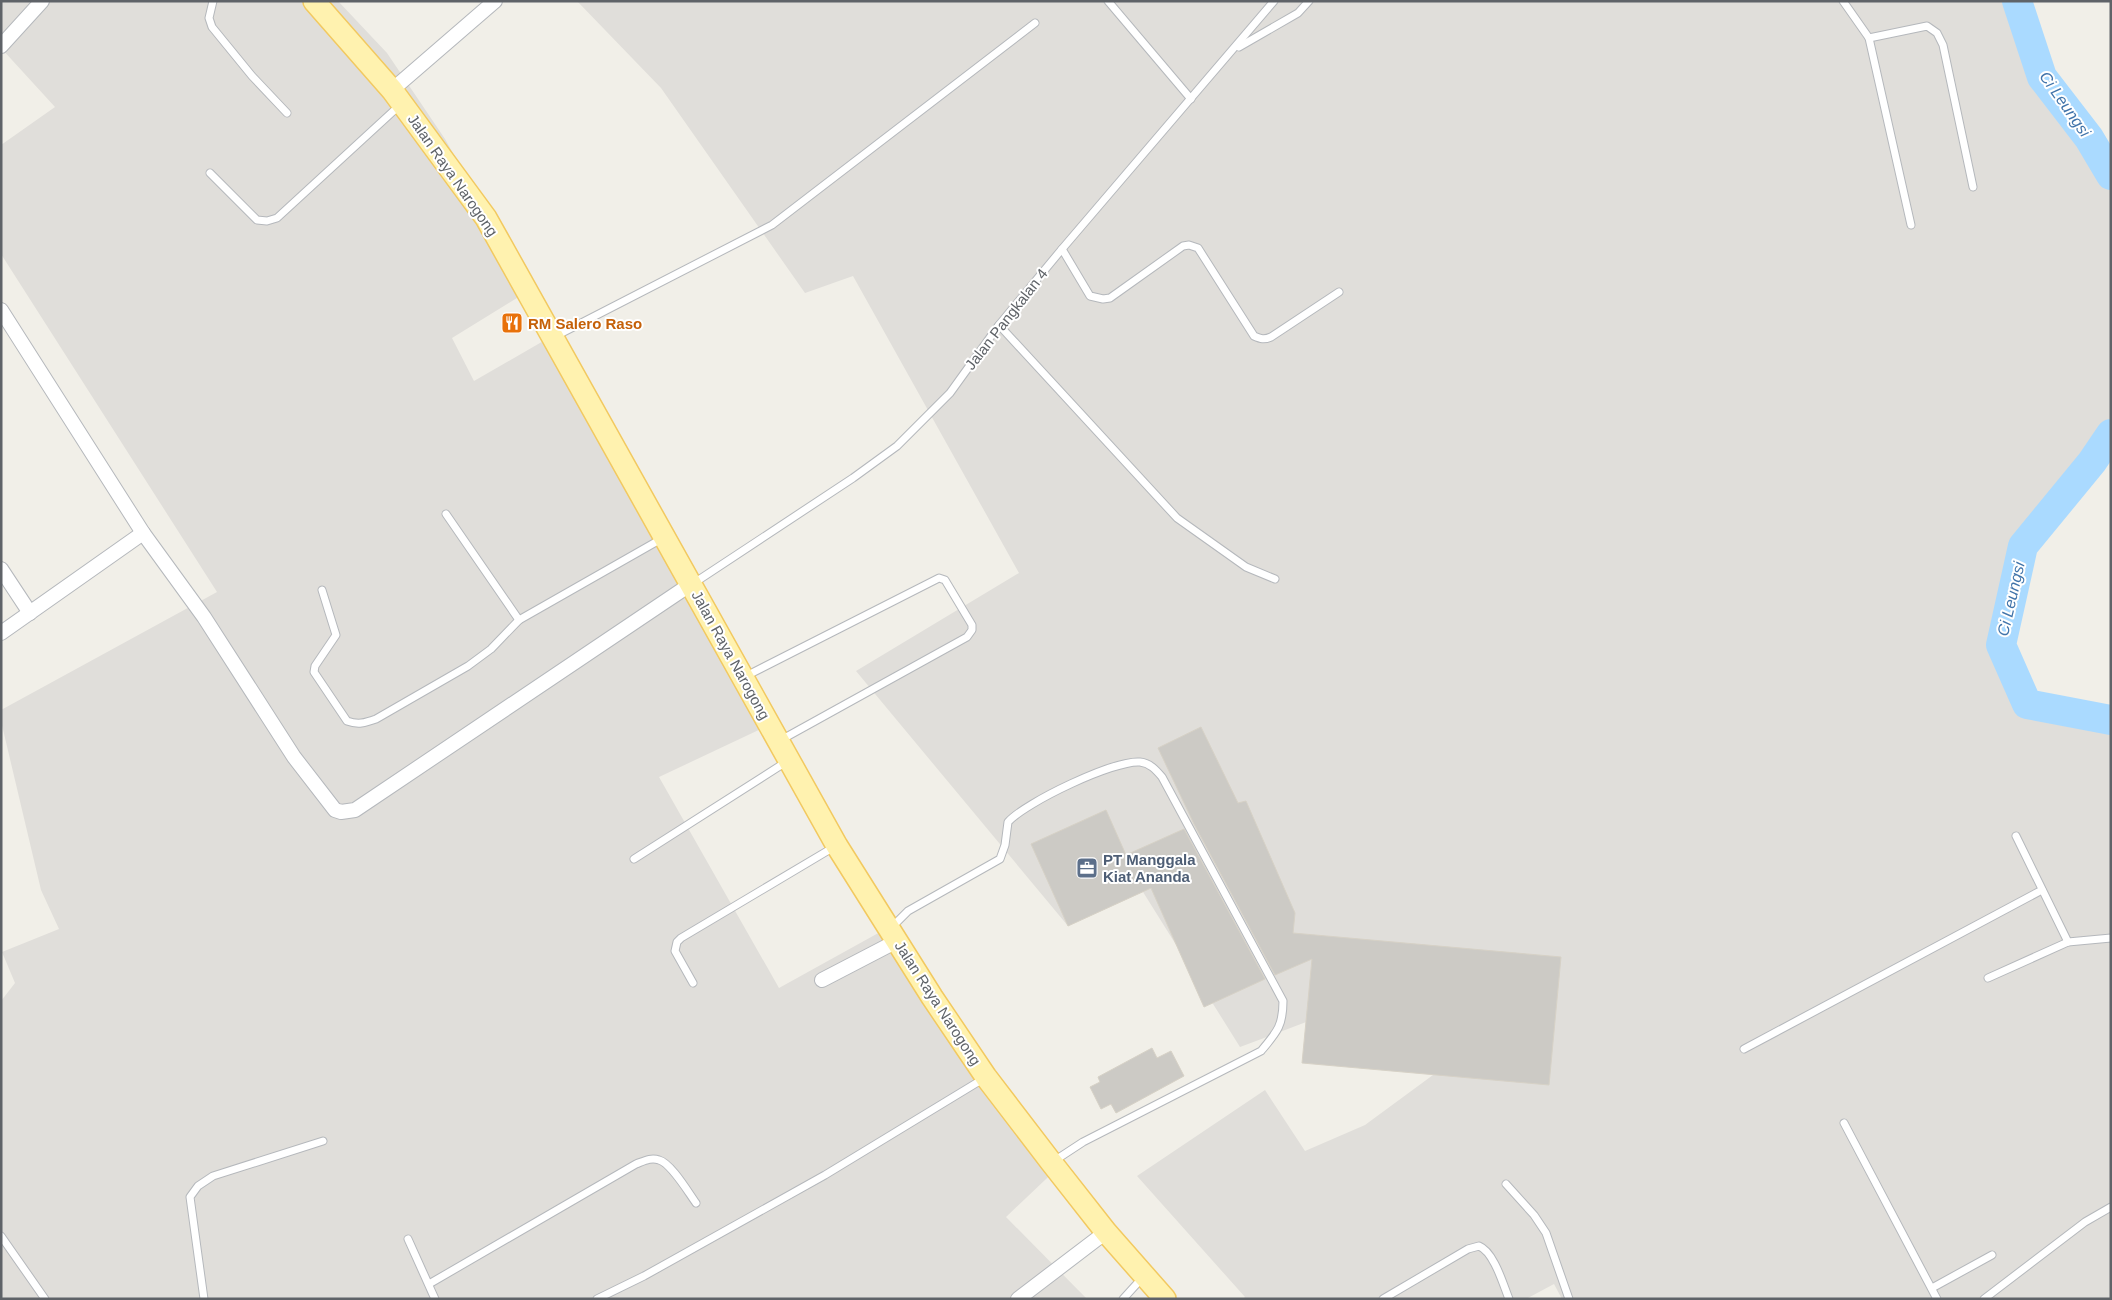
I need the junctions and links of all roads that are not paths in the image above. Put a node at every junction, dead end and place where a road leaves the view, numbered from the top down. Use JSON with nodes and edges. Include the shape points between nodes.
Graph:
{"nodes":[{"id":1,"x":42,"y":1,"type":"edge"},
{"id":2,"x":213,"y":1,"type":"edge"},
{"id":3,"x":314,"y":1,"type":"edge"},
{"id":4,"x":495,"y":1,"type":"edge"},
{"id":5,"x":1108,"y":1,"type":"edge"},
{"id":6,"x":1274,"y":1,"type":"edge"},
{"id":7,"x":1310,"y":1,"type":"edge"},
{"id":8,"x":1843,"y":1,"type":"edge"},
{"id":9,"x":1035,"y":23,"type":"dead end"},
{"id":10,"x":1869,"y":38,"type":"junction"},
{"id":11,"x":1,"y":46,"type":"edge"},
{"id":12,"x":1234,"y":49,"type":"junction"},
{"id":13,"x":397,"y":96,"type":"junction"},
{"id":14,"x":1191,"y":99,"type":"junction"},
{"id":15,"x":287,"y":113,"type":"dead end"},
{"id":16,"x":210,"y":172,"type":"dead end"},
{"id":17,"x":1974,"y":187,"type":"dead end"},
{"id":18,"x":1911,"y":225,"type":"dead end"},
{"id":19,"x":1062,"y":249,"type":"junction"},
{"id":20,"x":1339,"y":292,"type":"dead end"},
{"id":21,"x":1,"y":310,"type":"edge"},
{"id":22,"x":999,"y":325,"type":"junction"},
{"id":23,"x":554,"y":338,"type":"junction"},
{"id":24,"x":446,"y":514,"type":"dead end"},
{"id":25,"x":143,"y":533,"type":"junction"},
{"id":26,"x":665,"y":537,"type":"junction"},
{"id":27,"x":1,"y":569,"type":"edge"},
{"id":28,"x":1275,"y":579,"type":"dead end"},
{"id":29,"x":692,"y":584,"type":"junction"},
{"id":30,"x":322,"y":590,"type":"dead end"},
{"id":31,"x":30,"y":613,"type":"junction"},
{"id":32,"x":519,"y":620,"type":"junction"},
{"id":33,"x":1,"y":633,"type":"edge"},
{"id":34,"x":743,"y":677,"type":"junction"},
{"id":35,"x":779,"y":741,"type":"junction"},
{"id":36,"x":789,"y":761,"type":"junction"},
{"id":37,"x":2016,"y":836,"type":"dead end"},
{"id":38,"x":837,"y":846,"type":"junction"},
{"id":39,"x":634,"y":859,"type":"dead end"},
{"id":40,"x":2042,"y":890,"type":"junction"},
{"id":41,"x":894,"y":935,"type":"junction"},
{"id":42,"x":2111,"y":938,"type":"edge"},
{"id":43,"x":2068,"y":942,"type":"junction"},
{"id":44,"x":1988,"y":978,"type":"dead end"},
{"id":45,"x":822,"y":980,"type":"dead end"},
{"id":46,"x":693,"y":983,"type":"dead end"},
{"id":47,"x":1744,"y":1049,"type":"dead end"},
{"id":48,"x":986,"y":1077,"type":"junction"},
{"id":49,"x":1844,"y":1123,"type":"dead end"},
{"id":50,"x":323,"y":1141,"type":"dead end"},
{"id":51,"x":1051,"y":1162,"type":"junction"},
{"id":52,"x":1506,"y":1184,"type":"dead end"},
{"id":53,"x":696,"y":1202,"type":"dead end"},
{"id":54,"x":2111,"y":1207,"type":"edge"},
{"id":55,"x":1106,"y":1232,"type":"junction"},
{"id":56,"x":1,"y":1236,"type":"edge"},
{"id":57,"x":408,"y":1239,"type":"dead end"},
{"id":58,"x":1992,"y":1255,"type":"dead end"},
{"id":59,"x":1144,"y":1276,"type":"junction"},
{"id":60,"x":429,"y":1284,"type":"junction"},
{"id":61,"x":1932,"y":1288,"type":"junction"},
{"id":62,"x":1986,"y":1298,"type":"edge"},
{"id":63,"x":45,"y":1299,"type":"edge"},
{"id":64,"x":204,"y":1299,"type":"edge"},
{"id":65,"x":435,"y":1299,"type":"edge"},
{"id":66,"x":597,"y":1299,"type":"edge"},
{"id":67,"x":1018,"y":1299,"type":"edge"},
{"id":68,"x":1123,"y":1299,"type":"edge"},
{"id":69,"x":1165,"y":1299,"type":"edge"},
{"id":70,"x":1383,"y":1299,"type":"edge"},
{"id":71,"x":1510,"y":1299,"type":"edge"},
{"id":72,"x":1569,"y":1299,"type":"edge"},
{"id":73,"x":1937,"y":1299,"type":"edge"}],
"edges":[{"from":1,"to":11,"type":"street"},
{"from":2,"to":15,"type":"lane","via":[[212,27]]},
{"from":3,"to":13,"type":"main road","name":"Jalan Raya Narogong"},
{"from":4,"to":13,"type":"street"},
{"from":5,"to":14,"type":"lane"},
{"from":6,"to":12,"type":"lane","name":"Jalan Pangkalan 4"},
{"from":7,"to":12,"type":"lane","via":[[1298,13]]},
{"from":8,"to":10,"type":"lane"},
{"from":9,"to":23,"type":"lane","via":[[772,225]]},
{"from":10,"to":17,"type":"lane","via":[[1927,26],[1937,33],[1943,45]]},
{"from":10,"to":18,"type":"lane"},
{"from":12,"to":14,"type":"lane","name":"Jalan Pangkalan 4"},
{"from":13,"to":16,"type":"lane","via":[[272,221],[257,220]]},
{"from":13,"to":23,"type":"main road","name":"Jalan Raya Narogong","via":[[486,218]]},
{"from":14,"to":19,"type":"lane","name":"Jalan Pangkalan 4"},
{"from":19,"to":20,"type":"lane","via":[[1090,296],[1103,299],[1110,298],[1184,246],[1194,245],[1259,339],[1272,337]]},
{"from":19,"to":22,"type":"lane","name":"Jalan Pangkalan 4"},
{"from":21,"to":25,"type":"street"},
{"from":22,"to":28,"type":"lane","via":[[1178,518],[1246,567]]},
{"from":22,"to":29,"type":"lane","name":"Jalan Pangkalan 4","via":[[950,393],[897,446]]},
{"from":23,"to":26,"type":"main road","name":"Jalan Raya Narogong"},
{"from":24,"to":32,"type":"lane"},
{"from":25,"to":29,"type":"street","via":[[204,618],[294,758],[335,810],[341,812],[355,810]]},
{"from":25,"to":31,"type":"street"},
{"from":26,"to":29,"type":"main road","name":"Jalan Raya Narogong"},
{"from":26,"to":32,"type":"lane"},
{"from":27,"to":31,"type":"street"},
{"from":29,"to":34,"type":"main road","name":"Jalan Raya Narogong"},
{"from":30,"to":32,"type":"lane","via":[[336,635],[314,672],[347,720],[354,723],[376,719],[468,666],[491,649]]},
{"from":31,"to":33,"type":"street"},
{"from":34,"to":35,"type":"main road","name":"Jalan Raya Narogong"},
{"from":34,"to":35,"type":"lane","via":[[940,578],[945,580],[972,625],[967,637]]},
{"from":35,"to":36,"type":"main road","name":"Jalan Raya Narogong"},
{"from":36,"to":38,"type":"main road","name":"Jalan Raya Narogong"},
{"from":36,"to":39,"type":"lane"},
{"from":37,"to":40,"type":"lane"},
{"from":38,"to":41,"type":"main road","name":"Jalan Raya Narogong"},
{"from":38,"to":46,"type":"lane","via":[[681,938],[675,951]]},
{"from":40,"to":43,"type":"lane"},
{"from":40,"to":47,"type":"lane"},
{"from":41,"to":45,"type":"street"},
{"from":41,"to":48,"type":"main road","name":"Jalan Raya Narogong"},
{"from":41,"to":51,"type":"lane","via":[[908,911],[1000,859],[1008,822],[1038,800],[1128,763],[1142,762],[1154,767],[1162,777],[1282,1001],[1283,1019],[1261,1051],[1083,1142]]},
{"from":42,"to":43,"type":"lane"},
{"from":43,"to":44,"type":"lane"},
{"from":48,"to":51,"type":"main road","name":"Jalan Raya Narogong"},
{"from":48,"to":66,"type":"lane","via":[[825,1175]]},
{"from":49,"to":61,"type":"lane"},
{"from":50,"to":64,"type":"lane","via":[[213,1176],[198,1186],[190,1198]]},
{"from":51,"to":55,"type":"main road","name":"Jalan Raya Narogong"},
{"from":52,"to":72,"type":"lane","via":[[1546,1233]]},
{"from":53,"to":60,"type":"lane","via":[[665,1163],[647,1159]]},
{"from":54,"to":62,"type":"lane","via":[[2085,1222]]},
{"from":55,"to":59,"type":"main road","name":"Jalan Raya Narogong"},
{"from":55,"to":67,"type":"street"},
{"from":56,"to":63,"type":"lane"},
{"from":57,"to":60,"type":"lane"},
{"from":58,"to":61,"type":"lane"},
{"from":59,"to":68,"type":"lane"},
{"from":59,"to":69,"type":"main road","name":"Jalan Raya Narogong"},
{"from":60,"to":65,"type":"lane"},
{"from":61,"to":73,"type":"lane"},
{"from":70,"to":71,"type":"lane","via":[[1468,1249],[1479,1246],[1486,1248]]}]}
